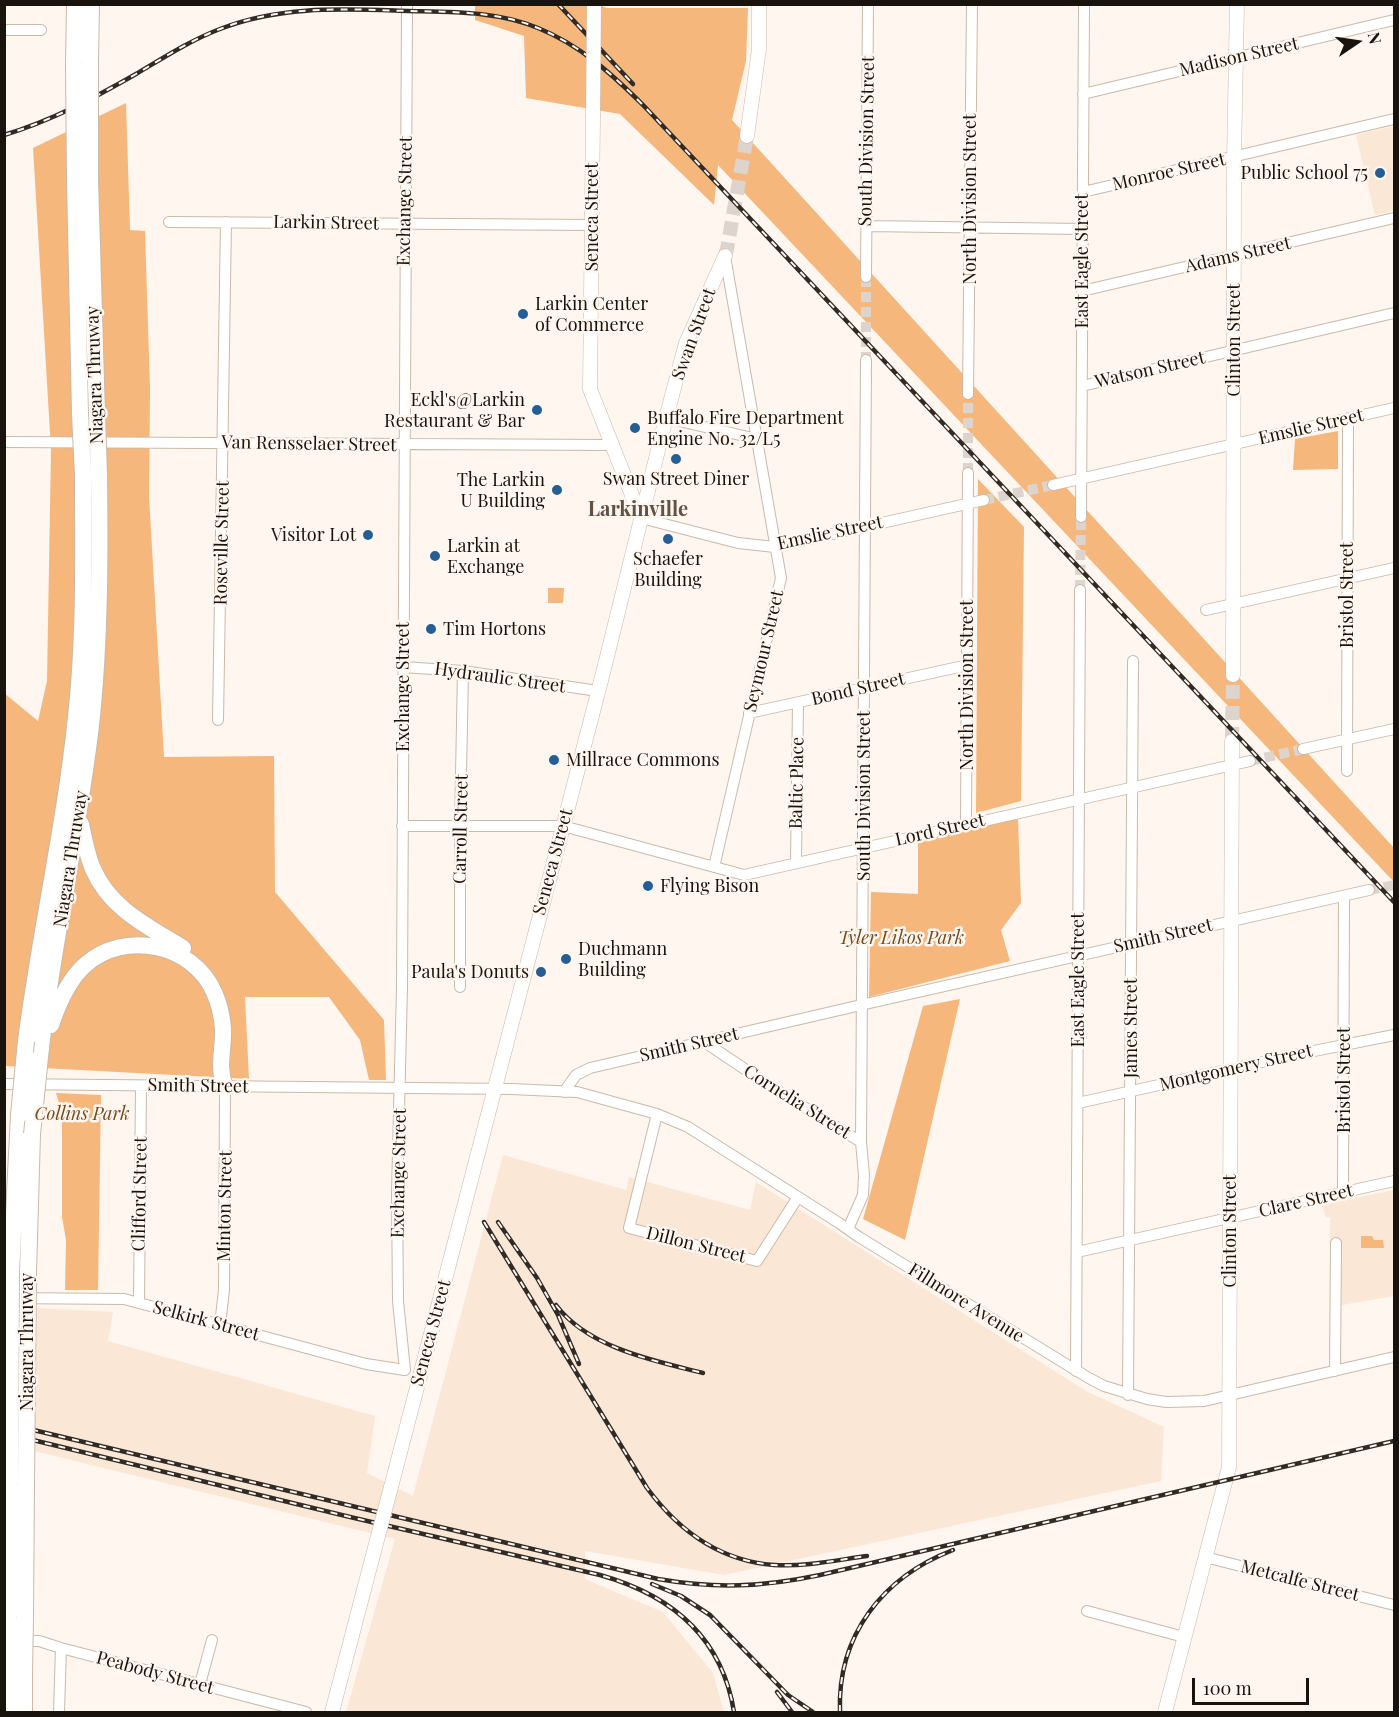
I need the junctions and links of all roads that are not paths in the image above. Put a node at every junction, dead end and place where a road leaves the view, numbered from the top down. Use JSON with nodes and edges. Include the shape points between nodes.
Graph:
{"nodes":[{"id":1,"x":75,"y":4,"type":"edge"},
{"id":2,"x":91,"y":4,"type":"edge"},
{"id":3,"x":407,"y":4,"type":"edge"},
{"id":4,"x":594,"y":4,"type":"edge"},
{"id":5,"x":759,"y":4,"type":"edge"},
{"id":6,"x":868,"y":4,"type":"edge"},
{"id":7,"x":972,"y":4,"type":"edge"},
{"id":8,"x":1084,"y":4,"type":"edge"},
{"id":9,"x":1237,"y":4,"type":"edge"},
{"id":10,"x":1395,"y":20,"type":"edge"},
{"id":11,"x":4,"y":30,"type":"edge"},
{"id":12,"x":41,"y":30,"type":"dead end"},
{"id":13,"x":1237,"y":58,"type":"junction"},
{"id":14,"x":82,"y":63,"type":"junction"},
{"id":15,"x":1083,"y":94,"type":"junction"},
{"id":16,"x":1395,"y":119,"type":"edge"},
{"id":17,"x":747,"y":136,"type":"tunnel mouth"},
{"id":18,"x":1234,"y":157,"type":"junction"},
{"id":19,"x":1083,"y":192,"type":"junction"},
{"id":20,"x":1395,"y":218,"type":"edge"},
{"id":21,"x":169,"y":222,"type":"dead end"},
{"id":22,"x":225,"y":222,"type":"junction"},
{"id":23,"x":405,"y":224,"type":"junction"},
{"id":24,"x":592,"y":225,"type":"junction"},
{"id":25,"x":867,"y":226,"type":"junction"},
{"id":26,"x":970,"y":228,"type":"junction"},
{"id":27,"x":1083,"y":229,"type":"junction"},
{"id":28,"x":725,"y":256,"type":"joint"},
{"id":29,"x":1234,"y":256,"type":"junction"},
{"id":30,"x":866,"y":277,"type":"tunnel mouth"},
{"id":31,"x":1082,"y":291,"type":"junction"},
{"id":32,"x":1395,"y":313,"type":"edge"},
{"id":33,"x":1234,"y":351,"type":"junction"},
{"id":34,"x":866,"y":360,"type":"tunnel mouth"},
{"id":35,"x":1082,"y":386,"type":"junction"},
{"id":36,"x":969,"y":394,"type":"tunnel mouth"},
{"id":37,"x":1395,"y":408,"type":"edge"},
{"id":38,"x":666,"y":418,"type":"junction"},
{"id":39,"x":1348,"y":419,"type":"junction"},
{"id":40,"x":757,"y":439,"type":"junction"},
{"id":41,"x":4,"y":442,"type":"edge"},
{"id":42,"x":223,"y":443,"type":"junction"},
{"id":43,"x":405,"y":444,"type":"junction"},
{"id":44,"x":614,"y":445,"type":"junction"},
{"id":45,"x":1234,"y":445,"type":"junction"},
{"id":46,"x":968,"y":473,"type":"tunnel mouth"},
{"id":47,"x":1081,"y":479,"type":"junction"},
{"id":48,"x":1053,"y":485,"type":"tunnel mouth"},
{"id":49,"x":984,"y":500,"type":"tunnel mouth"},
{"id":50,"x":967,"y":503,"type":"junction"},
{"id":51,"x":1081,"y":517,"type":"tunnel mouth"},
{"id":52,"x":641,"y":518,"type":"junction"},
{"id":53,"x":865,"y":527,"type":"junction"},
{"id":54,"x":776,"y":547,"type":"junction"},
{"id":55,"x":1395,"y":568,"type":"edge"},
{"id":56,"x":1346,"y":579,"type":"junction"},
{"id":57,"x":1080,"y":590,"type":"tunnel mouth"},
{"id":58,"x":1233,"y":603,"type":"junction"},
{"id":59,"x":1206,"y":610,"type":"dead end"},
{"id":60,"x":1133,"y":661,"type":"dead end"},
{"id":61,"x":968,"y":665,"type":"junction"},
{"id":62,"x":403,"y":667,"type":"junction"},
{"id":63,"x":463,"y":671,"type":"junction"},
{"id":64,"x":1233,"y":675,"type":"tunnel mouth"},
{"id":65,"x":864,"y":688,"type":"junction"},
{"id":66,"x":598,"y":691,"type":"junction"},
{"id":67,"x":798,"y":702,"type":"junction"},
{"id":68,"x":749,"y":713,"type":"junction"},
{"id":69,"x":84,"y":716,"type":"junction"},
{"id":70,"x":218,"y":720,"type":"dead end"},
{"id":71,"x":1395,"y":729,"type":"edge"},
{"id":72,"x":1347,"y":739,"type":"junction"},
{"id":73,"x":1232,"y":741,"type":"tunnel mouth"},
{"id":74,"x":1304,"y":749,"type":"tunnel mouth"},
{"id":75,"x":1250,"y":761,"type":"tunnel mouth"},
{"id":76,"x":1232,"y":765,"type":"junction"},
{"id":77,"x":1347,"y":771,"type":"dead end"},
{"id":78,"x":1133,"y":787,"type":"junction"},
{"id":79,"x":1079,"y":799,"type":"junction"},
{"id":80,"x":79,"y":814,"type":"junction"},
{"id":81,"x":966,"y":824,"type":"junction"},
{"id":82,"x":402,"y":826,"type":"junction"},
{"id":83,"x":460,"y":826,"type":"junction"},
{"id":84,"x":563,"y":826,"type":"junction"},
{"id":85,"x":864,"y":848,"type":"junction"},
{"id":86,"x":796,"y":863,"type":"junction"},
{"id":87,"x":714,"y":867,"type":"junction"},
{"id":88,"x":1369,"y":890,"type":"tunnel mouth"},
{"id":89,"x":1344,"y":896,"type":"junction"},
{"id":90,"x":1231,"y":921,"type":"junction"},
{"id":91,"x":1131,"y":944,"type":"junction"},
{"id":92,"x":1078,"y":956,"type":"junction"},
{"id":93,"x":460,"y":987,"type":"dead end"},
{"id":94,"x":861,"y":1005,"type":"junction"},
{"id":95,"x":1395,"y":1035,"type":"edge"},
{"id":96,"x":703,"y":1041,"type":"junction"},
{"id":97,"x":1344,"y":1045,"type":"junction"},
{"id":98,"x":38,"y":1047,"type":"junction"},
{"id":99,"x":1231,"y":1070,"type":"junction"},
{"id":100,"x":4,"y":1084,"type":"edge"},
{"id":101,"x":141,"y":1086,"type":"junction"},
{"id":102,"x":225,"y":1087,"type":"junction"},
{"id":103,"x":400,"y":1088,"type":"junction"},
{"id":104,"x":494,"y":1089,"type":"junction"},
{"id":105,"x":564,"y":1092,"type":"junction"},
{"id":106,"x":1131,"y":1092,"type":"junction"},
{"id":107,"x":1078,"y":1103,"type":"junction"},
{"id":108,"x":657,"y":1114,"type":"junction"},
{"id":109,"x":20,"y":1127,"type":"junction"},
{"id":110,"x":861,"y":1142,"type":"junction"},
{"id":111,"x":4,"y":1150,"type":"edge"},
{"id":112,"x":1395,"y":1182,"type":"edge"},
{"id":113,"x":1343,"y":1193,"type":"junction"},
{"id":114,"x":798,"y":1197,"type":"junction"},
{"id":115,"x":1230,"y":1218,"type":"junction"},
{"id":116,"x":848,"y":1229,"type":"junction"},
{"id":117,"x":1129,"y":1241,"type":"junction"},
{"id":118,"x":1336,"y":1243,"type":"dead end"},
{"id":119,"x":4,"y":1246,"type":"edge"},
{"id":120,"x":1077,"y":1252,"type":"junction"},
{"id":121,"x":17,"y":1270,"type":"junction"},
{"id":122,"x":4,"y":1298,"type":"edge"},
{"id":123,"x":139,"y":1303,"type":"junction"},
{"id":124,"x":220,"y":1325,"type":"junction"},
{"id":125,"x":1395,"y":1357,"type":"edge"},
{"id":126,"x":405,"y":1370,"type":"joint"},
{"id":127,"x":1076,"y":1371,"type":"junction"},
{"id":128,"x":1335,"y":1371,"type":"junction"},
{"id":129,"x":1128,"y":1395,"type":"junction"},
{"id":130,"x":1228,"y":1396,"type":"junction"},
{"id":131,"x":1205,"y":1557,"type":"junction"},
{"id":132,"x":1395,"y":1605,"type":"edge"},
{"id":133,"x":1087,"y":1611,"type":"dead end"},
{"id":134,"x":1184,"y":1637,"type":"junction"},
{"id":135,"x":212,"y":1640,"type":"dead end"},
{"id":136,"x":4,"y":1641,"type":"edge"},
{"id":137,"x":61,"y":1648,"type":"junction"},
{"id":138,"x":17,"y":1671,"type":"junction"},
{"id":139,"x":200,"y":1684,"type":"junction"},
{"id":140,"x":9,"y":1713,"type":"edge"},
{"id":141,"x":24,"y":1713,"type":"edge"},
{"id":142,"x":59,"y":1713,"type":"edge"},
{"id":143,"x":306,"y":1713,"type":"edge"},
{"id":144,"x":332,"y":1713,"type":"edge"},
{"id":145,"x":1165,"y":1713,"type":"edge"}],
"edges":[{"from":1,"to":14,"type":"highway","name":"Niagara Thruway"},
{"from":2,"to":14,"type":"highway","name":"Niagara Thruway"},
{"from":3,"to":23,"type":"street","name":"Exchange Street"},
{"from":4,"to":24,"type":"main road","name":"Seneca Street","bridge":true},
{"from":5,"to":17,"type":"main road","via":[[759,49]]},
{"from":6,"to":25,"type":"street","name":"South Division Street"},
{"from":7,"to":26,"type":"street","name":"North Division Street"},
{"from":8,"to":15,"type":"street","name":"East Eagle Street"},
{"from":9,"to":13,"type":"main road","name":"Clinton Street"},
{"from":10,"to":13,"type":"street","name":"Madison Street"},
{"from":11,"to":12,"type":"street"},
{"from":13,"to":15,"type":"street","name":"Madison Street"},
{"from":13,"to":18,"type":"main road","name":"Clinton Street"},
{"from":14,"to":69,"type":"highway","name":"Niagara Thruway","bridge":true,"via":[[91,475],[100,568]]},
{"from":15,"to":19,"type":"street","name":"East Eagle Street"},
{"from":16,"to":18,"type":"street","name":"Monroe Street"},
{"from":18,"to":19,"type":"street","name":"Monroe Street"},
{"from":18,"to":29,"type":"main road","name":"Clinton Street"},
{"from":19,"to":27,"type":"street","name":"East Eagle Street"},
{"from":20,"to":29,"type":"street","name":"Adams Street"},
{"from":21,"to":22,"type":"street","name":"Larkin Street"},
{"from":22,"to":23,"type":"street","name":"Larkin Street"},
{"from":22,"to":42,"type":"street","name":"Roseville Street"},
{"from":23,"to":24,"type":"street","name":"Larkin Street"},
{"from":23,"to":43,"type":"street","name":"Exchange Street"},
{"from":24,"to":44,"type":"main road","name":"Seneca Street","via":[[590,389]]},
{"from":25,"to":26,"type":"street"},
{"from":25,"to":30,"type":"street","name":"South Division Street"},
{"from":26,"to":27,"type":"street"},
{"from":26,"to":36,"type":"street","name":"North Division Street"},
{"from":27,"to":31,"type":"street","name":"East Eagle Street"},
{"from":28,"to":38,"type":"main road","name":"Swan Street","via":[[686,343]]},
{"from":28,"to":40,"type":"street","name":"Seymour Street"},
{"from":29,"to":31,"type":"street","name":"Adams Street"},
{"from":29,"to":33,"type":"main road","name":"Clinton Street"},
{"from":31,"to":35,"type":"street","name":"East Eagle Street"},
{"from":32,"to":33,"type":"street","name":"Watson Street"},
{"from":33,"to":35,"type":"street","name":"Watson Street"},
{"from":33,"to":45,"type":"main road","name":"Clinton Street"},
{"from":34,"to":53,"type":"street","name":"South Division Street"},
{"from":35,"to":47,"type":"street","name":"East Eagle Street"},
{"from":37,"to":39,"type":"street","name":"Emslie Street"},
{"from":38,"to":40,"type":"street"},
{"from":38,"to":52,"type":"main road","name":"Swan Street"},
{"from":39,"to":45,"type":"street","name":"Emslie Street"},
{"from":39,"to":56,"type":"street","name":"Bristol Street"},
{"from":40,"to":54,"type":"street","name":"Seymour Street"},
{"from":41,"to":42,"type":"street","name":"Van Rensselaer Street"},
{"from":42,"to":43,"type":"street","name":"Van Rensselaer Street"},
{"from":42,"to":70,"type":"street","name":"Roseville Street"},
{"from":43,"to":44,"type":"street","name":"Van Rensselaer Street"},
{"from":43,"to":62,"type":"street","name":"Exchange Street"},
{"from":44,"to":52,"type":"main road","name":"Seneca Street"},
{"from":45,"to":47,"type":"street","name":"Emslie Street"},
{"from":45,"to":58,"type":"main road","name":"Clinton Street"},
{"from":46,"to":50,"type":"street","name":"North Division Street"},
{"from":47,"to":48,"type":"street","name":"Emslie Street"},
{"from":47,"to":51,"type":"street","name":"East Eagle Street"},
{"from":49,"to":50,"type":"street","name":"Emslie Street"},
{"from":50,"to":53,"type":"street","name":"Emslie Street"},
{"from":50,"to":61,"type":"street","name":"North Division Street"},
{"from":52,"to":54,"type":"street","name":"Emslie Street","via":[[738,543]]},
{"from":52,"to":66,"type":"main road","name":"Seneca Street"},
{"from":53,"to":54,"type":"street","name":"Emslie Street"},
{"from":53,"to":65,"type":"street","name":"South Division Street"},
{"from":54,"to":68,"type":"street","name":"Seymour Street","via":[[781,578]]},
{"from":55,"to":56,"type":"street"},
{"from":56,"to":58,"type":"street"},
{"from":56,"to":72,"type":"street","name":"Bristol Street"},
{"from":57,"to":79,"type":"street","name":"East Eagle Street"},
{"from":58,"to":59,"type":"street"},
{"from":58,"to":64,"type":"main road","name":"Clinton Street"},
{"from":60,"to":78,"type":"street","name":"James Street"},
{"from":61,"to":65,"type":"street","name":"Bond Street"},
{"from":61,"to":81,"type":"street","name":"North Division Street"},
{"from":62,"to":63,"type":"street","name":"Hydraulic Street"},
{"from":62,"to":82,"type":"street","name":"Exchange Street"},
{"from":63,"to":66,"type":"street","name":"Hydraulic Street"},
{"from":63,"to":83,"type":"street","name":"Carroll Street"},
{"from":65,"to":67,"type":"street","name":"Bond Street"},
{"from":65,"to":85,"type":"street","name":"South Division Street"},
{"from":66,"to":84,"type":"main road","name":"Seneca Street"},
{"from":67,"to":68,"type":"street","name":"Bond Street"},
{"from":67,"to":86,"type":"street","name":"Baltic Place"},
{"from":68,"to":87,"type":"street","name":"Seymour Street"},
{"from":69,"to":80,"type":"highway","name":"Niagara Thruway"},
{"from":69,"to":98,"type":"highway","name":"Niagara Thruway","via":[[34,978]]},
{"from":71,"to":72,"type":"street"},
{"from":72,"to":74,"type":"street"},
{"from":72,"to":77,"type":"street","name":"Bristol Street"},
{"from":73,"to":76,"type":"main road","name":"Clinton Street"},
{"from":75,"to":76,"type":"street","name":"Lord Street"},
{"from":76,"to":78,"type":"street","name":"Lord Street"},
{"from":76,"to":90,"type":"main road","name":"Clinton Street"},
{"from":78,"to":79,"type":"street","name":"Lord Street"},
{"from":78,"to":91,"type":"street","name":"James Street"},
{"from":79,"to":81,"type":"street","name":"Lord Street"},
{"from":79,"to":92,"type":"street","name":"East Eagle Street"},
{"from":80,"to":98,"type":"highway","name":"Niagara Thruway"},
{"from":80,"to":102,"type":"highway","via":[[93,869],[112,900],[200,961],[222,990],[230,1014],[229,1075]]},
{"from":81,"to":85,"type":"street","name":"Lord Street"},
{"from":82,"to":83,"type":"street","name":"Lord Street"},
{"from":82,"to":103,"type":"street","name":"Exchange Street"},
{"from":83,"to":84,"type":"street","name":"Lord Street"},
{"from":83,"to":93,"type":"street","name":"Carroll Street"},
{"from":84,"to":87,"type":"street","name":"Lord Street"},
{"from":84,"to":104,"type":"main road","name":"Seneca Street"},
{"from":85,"to":86,"type":"street","name":"Lord Street"},
{"from":85,"to":94,"type":"street","name":"South Division Street"},
{"from":86,"to":87,"type":"street","name":"Lord Street","via":[[744,875]]},
{"from":88,"to":89,"type":"street","name":"Smith Street"},
{"from":89,"to":90,"type":"street","name":"Smith Street"},
{"from":89,"to":97,"type":"street","name":"Bristol Street"},
{"from":90,"to":91,"type":"street","name":"Smith Street"},
{"from":90,"to":99,"type":"main road","name":"Clinton Street"},
{"from":91,"to":92,"type":"street","name":"Smith Street"},
{"from":91,"to":106,"type":"street","name":"James Street"},
{"from":92,"to":94,"type":"street","name":"Smith Street"},
{"from":92,"to":107,"type":"street","name":"East Eagle Street"},
{"from":94,"to":96,"type":"street","name":"Smith Street"},
{"from":94,"to":110,"type":"street","name":"South Division Street"},
{"from":95,"to":97,"type":"street","name":"Montgomery Street"},
{"from":96,"to":105,"type":"street","name":"Smith Street","via":[[581,1071]]},
{"from":96,"to":110,"type":"street","name":"Cornelia Street"},
{"from":97,"to":99,"type":"street","name":"Montgomery Street"},
{"from":97,"to":113,"type":"street","name":"Bristol Street"},
{"from":98,"to":102,"type":"highway","via":[[72,979],[93,958],[119,947],[153,946],[192,964],[213,990],[223,1028],[220,1075]]},
{"from":98,"to":109,"type":"highway","name":"Niagara Thruway","bridge":true},
{"from":98,"to":109,"type":"highway","name":"Niagara Thruway","bridge":true},
{"from":99,"to":106,"type":"street","name":"Montgomery Street"},
{"from":99,"to":115,"type":"main road","name":"Clinton Street"},
{"from":100,"to":101,"type":"street","name":"Smith Street"},
{"from":101,"to":102,"type":"street","name":"Smith Street"},
{"from":101,"to":123,"type":"street","name":"Clifford Street"},
{"from":102,"to":103,"type":"street","name":"Smith Street"},
{"from":102,"to":124,"type":"street","name":"Minton Street","via":[[224,1290]]},
{"from":103,"to":104,"type":"street","name":"Smith Street"},
{"from":103,"to":126,"type":"street","name":"Exchange Street","via":[[398,1301]]},
{"from":104,"to":105,"type":"street","name":"Smith Street"},
{"from":104,"to":144,"type":"main road","name":"Seneca Street","bridge":true},
{"from":105,"to":108,"type":"street","name":"Fillmore Avenue"},
{"from":106,"to":107,"type":"street","name":"Montgomery Street"},
{"from":106,"to":117,"type":"street","name":"James Street"},
{"from":107,"to":120,"type":"street","name":"East Eagle Street"},
{"from":108,"to":114,"type":"street","name":"Fillmore Avenue","via":[[688,1127]]},
{"from":108,"to":114,"type":"street","name":"Dillon Street","via":[[629,1228],[757,1261]]},
{"from":109,"to":111,"type":"highway"},
{"from":109,"to":121,"type":"highway","name":"Niagara Thruway"},
{"from":110,"to":116,"type":"street","name":"South Division Street","via":[[863,1195]]},
{"from":112,"to":113,"type":"street","name":"Clare Street"},
{"from":113,"to":115,"type":"street","name":"Clare Street"},
{"from":114,"to":116,"type":"street","name":"Fillmore Avenue"},
{"from":115,"to":117,"type":"street","name":"Clare Street"},
{"from":115,"to":130,"type":"main road","name":"Clinton Street"},
{"from":116,"to":127,"type":"street","name":"Fillmore Avenue"},
{"from":117,"to":120,"type":"street","name":"Clare Street"},
{"from":117,"to":129,"type":"street","name":"James Street"},
{"from":118,"to":128,"type":"street"},
{"from":119,"to":121,"type":"highway"},
{"from":120,"to":127,"type":"street","name":"East Eagle Street"},
{"from":121,"to":138,"type":"highway","name":"Niagara Thruway","bridge":true},
{"from":122,"to":123,"type":"street","name":"Selkirk Street","via":[[124,1299]]},
{"from":123,"to":124,"type":"street","name":"Selkirk Street"},
{"from":124,"to":126,"type":"street","name":"Selkirk Street","via":[[366,1364]]},
{"from":125,"to":128,"type":"street","name":"Fillmore Avenue"},
{"from":127,"to":129,"type":"street","name":"Fillmore Avenue"},
{"from":128,"to":130,"type":"street","name":"Fillmore Avenue"},
{"from":129,"to":130,"type":"street","name":"Fillmore Avenue","via":[[1166,1402]]},
{"from":130,"to":131,"type":"main road","name":"Clinton Street","via":[[1228,1467]]},
{"from":131,"to":132,"type":"street","name":"Metcalfe Street"},
{"from":131,"to":134,"type":"main road","name":"Clinton Street"},
{"from":133,"to":134,"type":"street"},
{"from":134,"to":145,"type":"main road","name":"Clinton Street"},
{"from":135,"to":139,"type":"street"},
{"from":136,"to":137,"type":"street","name":"Peabody Street","via":[[39,1641]]},
{"from":137,"to":139,"type":"street","name":"Peabody Street"},
{"from":137,"to":142,"type":"street"},
{"from":138,"to":140,"type":"highway","name":"Niagara Thruway"},
{"from":138,"to":141,"type":"highway","name":"Niagara Thruway"},
{"from":139,"to":143,"type":"street","name":"Peabody Street"}]}
